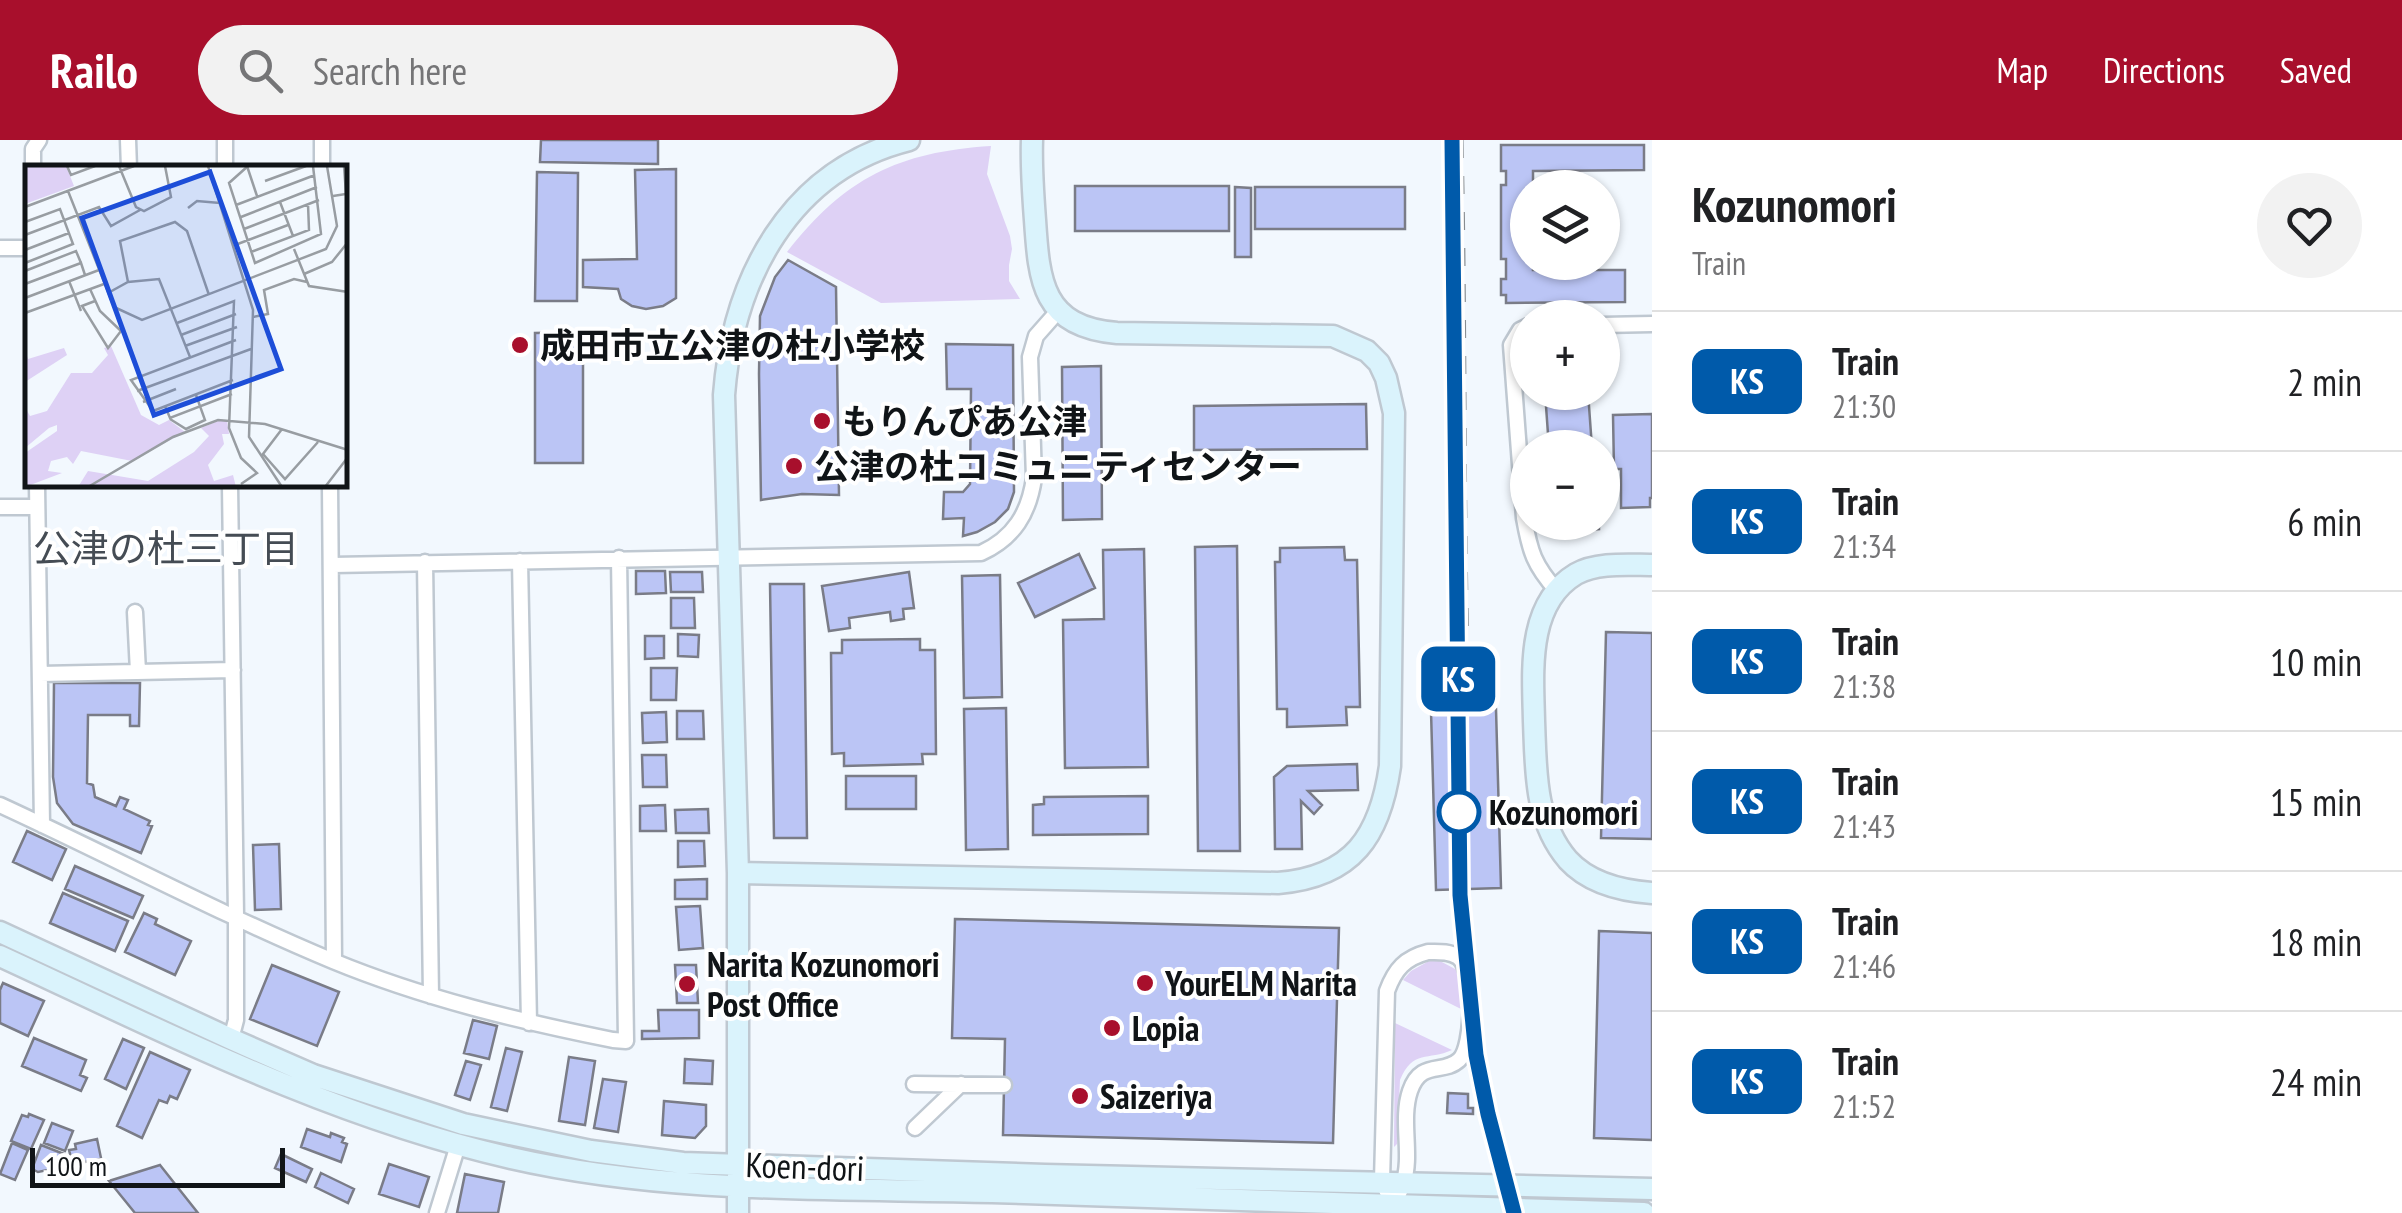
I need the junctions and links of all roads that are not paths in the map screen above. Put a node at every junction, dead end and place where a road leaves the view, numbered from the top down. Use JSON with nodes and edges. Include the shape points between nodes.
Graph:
{"nodes":[{"id":1,"x":39,"y":140,"type":"edge"},
{"id":2,"x":128,"y":140,"type":"edge"},
{"id":3,"x":909,"y":140,"type":"edge"},
{"id":4,"x":1032,"y":140,"type":"edge"},
{"id":5,"x":34,"y":165,"type":"edge"},
{"id":6,"x":129,"y":165,"type":"edge"},
{"id":7,"x":1058,"y":310,"type":"junction"},
{"id":8,"x":1620,"y":324,"type":"edge"},
{"id":9,"x":1652,"y":324,"type":"edge"},
{"id":10,"x":1516,"y":410,"type":"edge"},
{"id":11,"x":37,"y":488,"type":"edge"},
{"id":12,"x":230,"y":488,"type":"edge"},
{"id":13,"x":330,"y":488,"type":"edge"},
{"id":14,"x":0,"y":508,"type":"edge"},
{"id":15,"x":37,"y":508,"type":"junction"},
{"id":16,"x":730,"y":556,"type":"junction"},
{"id":17,"x":619,"y":558,"type":"junction"},
{"id":18,"x":520,"y":561,"type":"junction"},
{"id":19,"x":426,"y":562,"type":"junction"},
{"id":20,"x":1652,"y":564,"type":"edge"},
{"id":21,"x":332,"y":565,"type":"junction"},
{"id":22,"x":1557,"y":590,"type":"junction"},
{"id":23,"x":135,"y":612,"type":"dead end"},
{"id":24,"x":233,"y":670,"type":"junction"},
{"id":25,"x":138,"y":672,"type":"junction"},
{"id":26,"x":40,"y":674,"type":"junction"},
{"id":27,"x":0,"y":805,"type":"edge"},
{"id":28,"x":42,"y":824,"type":"junction"},
{"id":29,"x":738,"y":873,"type":"junction"},
{"id":30,"x":1652,"y":892,"type":"edge"},
{"id":31,"x":236,"y":916,"type":"junction"},
{"id":32,"x":0,"y":932,"type":"edge"},
{"id":33,"x":0,"y":956,"type":"edge"},
{"id":34,"x":334,"y":961,"type":"junction"},
{"id":35,"x":431,"y":996,"type":"junction"},
{"id":36,"x":529,"y":1024,"type":"junction"},
{"id":37,"x":231,"y":1039,"type":"junction"},
{"id":38,"x":914,"y":1084,"type":"dead end"},
{"id":39,"x":960,"y":1084,"type":"junction"},
{"id":40,"x":1004,"y":1085,"type":"dead end"},
{"id":41,"x":915,"y":1128,"type":"dead end"},
{"id":42,"x":458,"y":1145,"type":"junction"},
{"id":43,"x":737,"y":1164,"type":"junction"},
{"id":44,"x":1382,"y":1181,"type":"junction"},
{"id":45,"x":1404,"y":1182,"type":"junction"},
{"id":46,"x":738,"y":1186,"type":"junction"},
{"id":47,"x":1652,"y":1189,"type":"edge"},
{"id":48,"x":1392,"y":1205,"type":"junction"},
{"id":49,"x":437,"y":1213,"type":"edge"},
{"id":50,"x":738,"y":1213,"type":"edge"},
{"id":51,"x":1644,"y":1213,"type":"edge"}],
"edges":[{"from":1,"to":5,"type":"street"},
{"from":2,"to":6,"type":"street"},
{"from":3,"to":16,"type":"street","via":[[869,153],[804,198],[755,268],[726,365]]},
{"from":4,"to":7,"type":"street","via":[[1038,267]]},
{"from":7,"to":16,"type":"street","via":[[1036,336],[1030,357],[1031,498],[996,546],[964,554]]},
{"from":7,"to":29,"type":"street","via":[[1102,332],[1334,336],[1367,351],[1378,364],[1391,395],[1394,432],[1390,766],[1376,824],[1342,863],[1278,883]]},
{"from":8,"to":9,"type":"street"},
{"from":10,"to":22,"type":"street","via":[[1528,541],[1539,570]]},
{"from":11,"to":15,"type":"street"},
{"from":12,"to":24,"type":"street"},
{"from":13,"to":21,"type":"street"},
{"from":14,"to":15,"type":"street"},
{"from":15,"to":26,"type":"street"},
{"from":16,"to":17,"type":"street"},
{"from":16,"to":29,"type":"street"},
{"from":17,"to":18,"type":"street"},
{"from":17,"to":36,"type":"street","via":[[626,1041]]},
{"from":18,"to":19,"type":"street"},
{"from":18,"to":36,"type":"street"},
{"from":19,"to":21,"type":"street"},
{"from":19,"to":35,"type":"street"},
{"from":20,"to":22,"type":"street","via":[[1592,568]]},
{"from":21,"to":34,"type":"street"},
{"from":22,"to":30,"type":"street","via":[[1541,620],[1533,665],[1540,806],[1570,861],[1613,887]]},
{"from":23,"to":25,"type":"street"},
{"from":24,"to":25,"type":"street"},
{"from":24,"to":31,"type":"street"},
{"from":25,"to":26,"type":"street"},
{"from":26,"to":28,"type":"street"},
{"from":27,"to":28,"type":"street"},
{"from":28,"to":31,"type":"street"},
{"from":29,"to":43,"type":"street"},
{"from":31,"to":34,"type":"street"},
{"from":31,"to":37,"type":"street"},
{"from":32,"to":37,"type":"street","name":"Koen-dori"},
{"from":33,"to":42,"type":"street","name":"Koen-dori","via":[[322,1101]]},
{"from":34,"to":35,"type":"street"},
{"from":35,"to":36,"type":"street"},
{"from":37,"to":43,"type":"street","name":"Koen-dori","via":[[314,1075],[463,1124],[591,1151]]},
{"from":38,"to":39,"type":"street"},
{"from":39,"to":40,"type":"street"},
{"from":39,"to":41,"type":"street"},
{"from":42,"to":46,"type":"street","name":"Koen-dori","via":[[592,1174]]},
{"from":42,"to":49,"type":"street"},
{"from":43,"to":44,"type":"street","name":"Koen-dori"},
{"from":43,"to":46,"type":"street"},
{"from":44,"to":45,"type":"street","name":"Koen-dori"},
{"from":44,"to":45,"type":"street","via":[[1387,990],[1413,956],[1445,952],[1458,957],[1469,976],[1469,1041],[1460,1060],[1414,1082],[1406,1106]]},
{"from":44,"to":48,"type":"street"},
{"from":45,"to":47,"type":"street","name":"Koen-dori"},
{"from":45,"to":48,"type":"street"},
{"from":46,"to":48,"type":"street","name":"Koen-dori","via":[[1043,1202]]},
{"from":46,"to":50,"type":"street"},
{"from":48,"to":51,"type":"street","name":"Koen-dori"}]}
